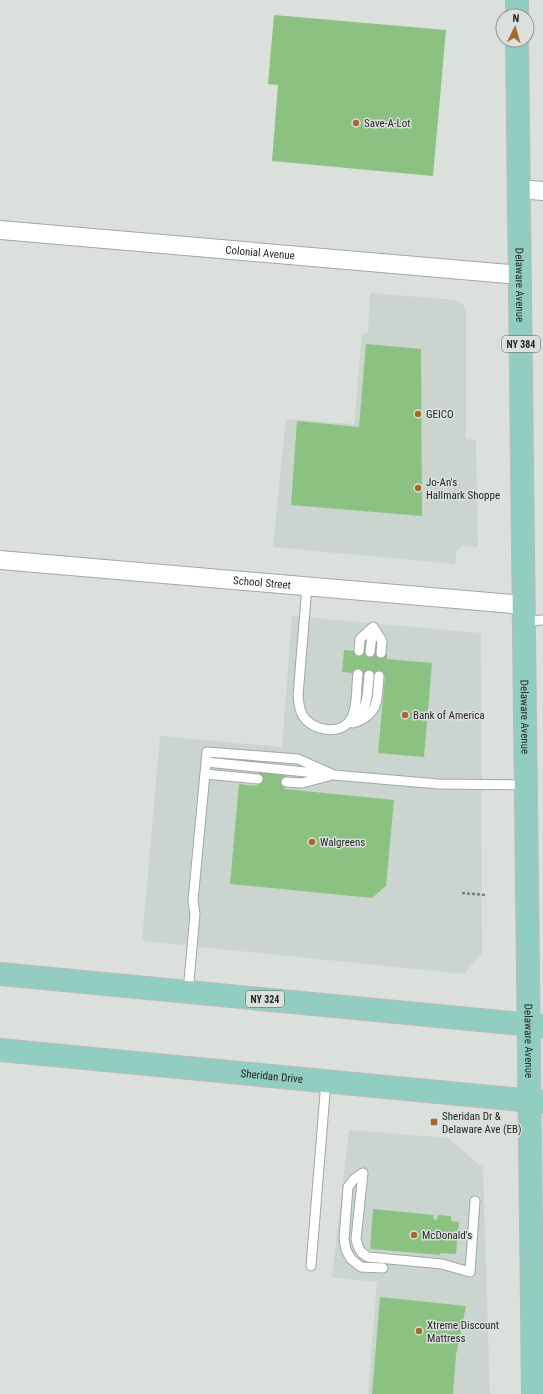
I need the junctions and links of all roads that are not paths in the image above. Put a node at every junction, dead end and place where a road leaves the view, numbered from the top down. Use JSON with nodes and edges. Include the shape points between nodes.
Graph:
{"nodes":[{"id":1,"x":517,"y":48,"type":"edge"},
{"id":2,"x":519,"y":189,"type":"junction"},
{"id":3,"x":543,"y":191,"type":"edge"},
{"id":4,"x":0,"y":230,"type":"edge"},
{"id":5,"x":520,"y":275,"type":"junction"},
{"id":6,"x":0,"y":560,"type":"edge"},
{"id":7,"x":307,"y":586,"type":"junction"},
{"id":8,"x":531,"y":615,"type":"edge"},
{"id":9,"x":373,"y":626,"type":"junction"},
{"id":10,"x":359,"y":651,"type":"dead end"},
{"id":11,"x":370,"y":652,"type":"dead end"},
{"id":12,"x":381,"y":653,"type":"dead end"},
{"id":13,"x":358,"y":674,"type":"dead end"},
{"id":14,"x":369,"y":675,"type":"dead end"},
{"id":15,"x":379,"y":676,"type":"dead end"},
{"id":16,"x":353,"y":723,"type":"junction"},
{"id":17,"x":342,"y":727,"type":"junction"},
{"id":18,"x":206,"y":762,"type":"junction"},
{"id":19,"x":205,"y":774,"type":"junction"},
{"id":20,"x":334,"y":774,"type":"junction"},
{"id":21,"x":258,"y":779,"type":"dead end"},
{"id":22,"x":286,"y":782,"type":"dead end"},
{"id":23,"x":527,"y":785,"type":"junction"},
{"id":24,"x":0,"y":974,"type":"edge"},
{"id":25,"x":188,"y":992,"type":"junction"},
{"id":26,"x":536,"y":1025,"type":"edge"},
{"id":27,"x":0,"y":1050,"type":"edge"},
{"id":28,"x":326,"y":1081,"type":"junction"},
{"id":29,"x":536,"y":1101,"type":"edge"},
{"id":30,"x":475,"y":1201,"type":"dead end"},
{"id":31,"x":311,"y":1266,"type":"dead end"},
{"id":32,"x":383,"y":1268,"type":"dead end"},
{"id":33,"x":533,"y":1394,"type":"edge"}],
"edges":[{"from":1,"to":2,"type":"main road","name":"Delaware Avenue","number":"NY 384"},
{"from":2,"to":3,"type":"street"},
{"from":2,"to":5,"type":"main road","name":"Delaware Avenue","number":"NY 384"},
{"from":4,"to":5,"type":"street","name":"Colonial Avenue"},
{"from":5,"to":8,"type":"main road","name":"Delaware Avenue","number":"NY 384"},
{"from":6,"to":7,"type":"street","name":"School Street"},
{"from":7,"to":8,"type":"street","name":"School Street"},
{"from":7,"to":17,"type":"lane","via":[[299,707],[304,718],[315,727],[332,730]]},
{"from":8,"to":23,"type":"main road","name":"Delaware Avenue","number":"NY 384"},
{"from":9,"to":10,"type":"lane","via":[[360,639]]},
{"from":9,"to":11,"type":"lane"},
{"from":9,"to":12,"type":"lane","via":[[382,641]]},
{"from":13,"to":17,"type":"lane","via":[[355,711],[350,721]]},
{"from":14,"to":16,"type":"lane","via":[[366,706]]},
{"from":15,"to":16,"type":"lane","via":[[374,709],[363,719]]},
{"from":16,"to":17,"type":"lane"},
{"from":18,"to":19,"type":"lane"},
{"from":18,"to":20,"type":"lane"},
{"from":18,"to":20,"type":"lane","via":[[207,752],[298,759]]},
{"from":19,"to":21,"type":"lane"},
{"from":19,"to":25,"type":"lane","via":[[193,901],[195,914]]},
{"from":20,"to":22,"type":"lane","via":[[302,783]]},
{"from":20,"to":23,"type":"lane","via":[[438,784]]},
{"from":23,"to":26,"type":"main road","name":"Delaware Avenue","number":"NY 384"},
{"from":24,"to":25,"type":"main road","number":"NY 324"},
{"from":25,"to":26,"type":"main road","number":"NY 324"},
{"from":26,"to":29,"type":"main road","name":"Delaware Avenue","number":"NY 384"},
{"from":27,"to":28,"type":"main road","name":"Sheridan Drive"},
{"from":28,"to":29,"type":"main road","name":"Sheridan Drive"},
{"from":28,"to":31,"type":"lane"},
{"from":29,"to":33,"type":"main road","name":"Delaware Avenue","number":"NY 384"},
{"from":30,"to":32,"type":"lane","via":[[470,1272],[442,1264],[368,1257],[362,1254],[356,1239],[363,1173],[354,1179],[348,1187],[344,1239],[346,1250],[351,1259],[362,1267]]}]}
